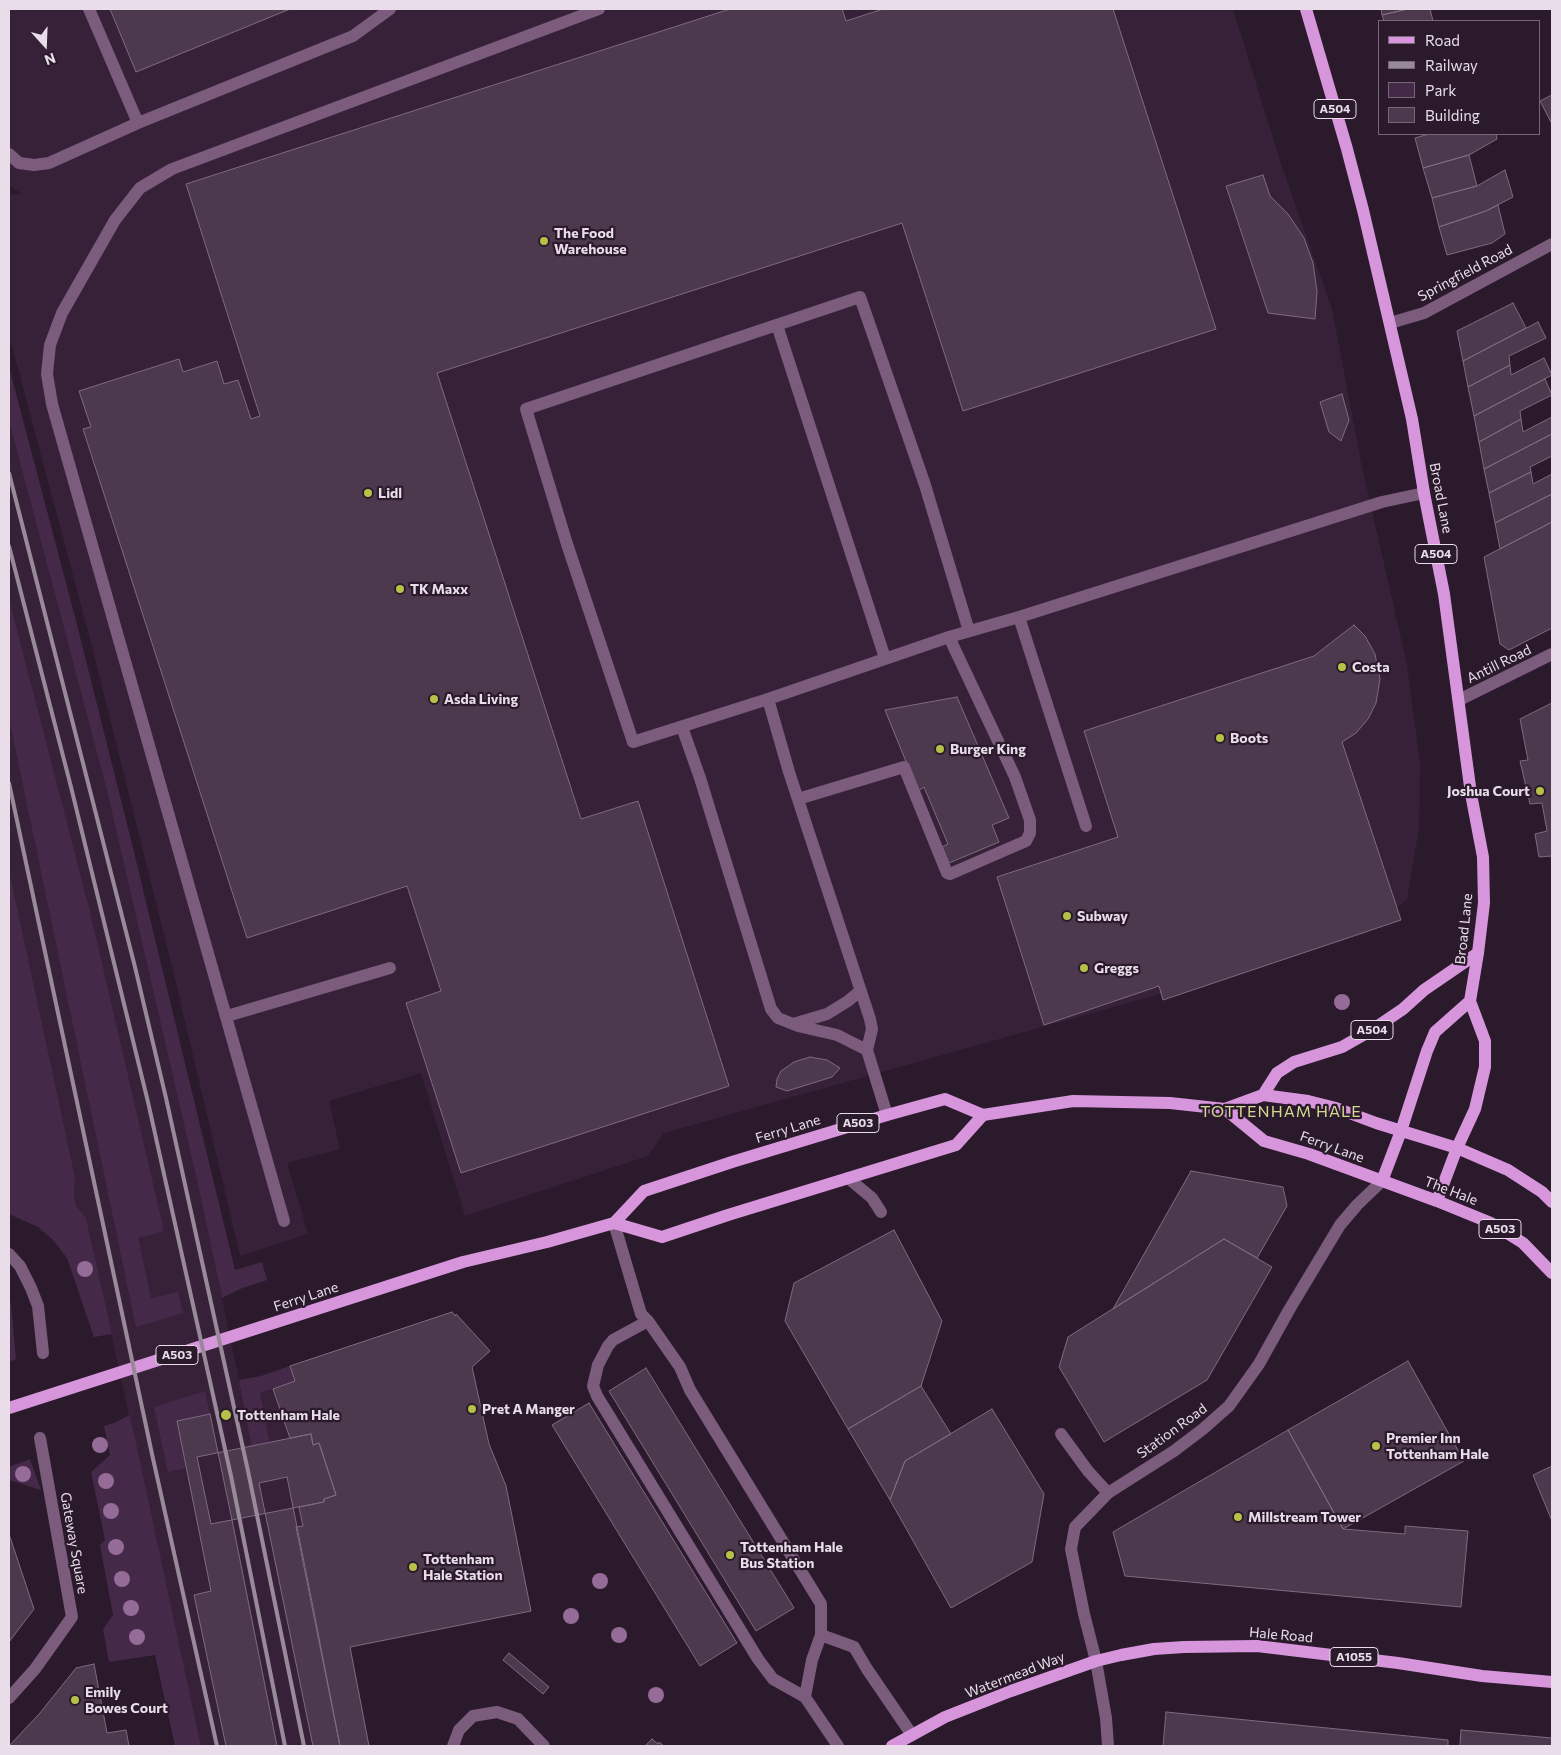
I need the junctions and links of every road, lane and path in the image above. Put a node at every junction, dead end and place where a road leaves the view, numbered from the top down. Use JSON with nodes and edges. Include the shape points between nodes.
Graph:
{"nodes":[{"id":1,"x":89,"y":9,"type":"edge"},
{"id":2,"x":390,"y":9,"type":"edge"},
{"id":3,"x":599,"y":9,"type":"edge"},
{"id":4,"x":1306,"y":9,"type":"edge"},
{"id":5,"x":138,"y":124,"type":"junction"},
{"id":6,"x":9,"y":154,"type":"edge"},
{"id":7,"x":1552,"y":244,"type":"edge"},
{"id":8,"x":1390,"y":323,"type":"junction"},
{"id":9,"x":777,"y":325,"type":"junction"},
{"id":10,"x":1424,"y":493,"type":"junction"},
{"id":11,"x":1019,"y":617,"type":"junction"},
{"id":12,"x":969,"y":631,"type":"junction"},
{"id":13,"x":949,"y":637,"type":"junction"},
{"id":14,"x":1552,"y":654,"type":"edge"},
{"id":15,"x":885,"y":658,"type":"junction"},
{"id":16,"x":768,"y":699,"type":"junction"},
{"id":17,"x":1459,"y":700,"type":"junction"},
{"id":18,"x":682,"y":727,"type":"junction"},
{"id":19,"x":798,"y":799,"type":"junction"},
{"id":20,"x":1086,"y":826,"type":"dead end"},
{"id":21,"x":1478,"y":953,"type":"junction"},
{"id":22,"x":390,"y":968,"type":"dead end"},
{"id":23,"x":860,"y":991,"type":"junction"},
{"id":24,"x":1470,"y":1002,"type":"junction"},
{"id":25,"x":227,"y":1016,"type":"junction"},
{"id":26,"x":793,"y":1024,"type":"junction"},
{"id":27,"x":868,"y":1050,"type":"junction"},
{"id":28,"x":1263,"y":1095,"type":"junction"},
{"id":29,"x":1224,"y":1109,"type":"junction"},
{"id":30,"x":887,"y":1115,"type":"junction"},
{"id":31,"x":983,"y":1115,"type":"junction"},
{"id":32,"x":1401,"y":1131,"type":"junction"},
{"id":33,"x":1457,"y":1148,"type":"junction"},
{"id":34,"x":848,"y":1178,"type":"junction"},
{"id":35,"x":1382,"y":1181,"type":"junction"},
{"id":36,"x":1437,"y":1201,"type":"junction"},
{"id":37,"x":1552,"y":1202,"type":"edge"},
{"id":38,"x":881,"y":1212,"type":"dead end"},
{"id":39,"x":284,"y":1221,"type":"dead end"},
{"id":40,"x":614,"y":1223,"type":"junction"},
{"id":41,"x":9,"y":1254,"type":"edge"},
{"id":42,"x":1552,"y":1273,"type":"edge"},
{"id":43,"x":648,"y":1321,"type":"junction"},
{"id":44,"x":43,"y":1353,"type":"dead end"},
{"id":45,"x":9,"y":1408,"type":"edge"},
{"id":46,"x":1061,"y":1434,"type":"dead end"},
{"id":47,"x":40,"y":1438,"type":"dead end"},
{"id":48,"x":1108,"y":1493,"type":"junction"},
{"id":49,"x":821,"y":1635,"type":"junction"},
{"id":50,"x":1154,"y":1649,"type":"joint"},
{"id":51,"x":1096,"y":1661,"type":"junction"},
{"id":52,"x":1552,"y":1682,"type":"edge"},
{"id":53,"x":805,"y":1697,"type":"junction"},
{"id":54,"x":9,"y":1698,"type":"edge"},
{"id":55,"x":912,"y":1735,"type":"junction"},
{"id":56,"x":453,"y":1746,"type":"edge"},
{"id":57,"x":544,"y":1746,"type":"edge"},
{"id":58,"x":838,"y":1746,"type":"edge"},
{"id":59,"x":892,"y":1746,"type":"edge"},
{"id":60,"x":1108,"y":1746,"type":"edge"}],
"edges":[{"from":1,"to":5,"type":"street"},
{"from":2,"to":5,"type":"street","via":[[353,36]]},
{"from":3,"to":25,"type":"street","via":[[172,169],[140,188],[114,220],[62,313],[50,345],[47,374],[52,404]]},
{"from":4,"to":8,"type":"main road","name":"Broad Lane","number":"A504","via":[[1347,149]]},
{"from":5,"to":6,"type":"street","via":[[49,163],[19,163]]},
{"from":7,"to":8,"type":"street","name":"Springfield Road","via":[[1424,313]]},
{"from":8,"to":10,"type":"main road","name":"Broad Lane","number":"A504","via":[[1412,419]]},
{"from":9,"to":12,"type":"street","via":[[860,297],[925,485]]},
{"from":9,"to":15,"type":"street"},
{"from":9,"to":18,"type":"street","via":[[526,409],[633,742]]},
{"from":10,"to":11,"type":"street","via":[[1382,502]]},
{"from":10,"to":17,"type":"main road","name":"Broad Lane","number":"A504","via":[[1444,594]]},
{"from":11,"to":12,"type":"street"},
{"from":11,"to":20,"type":"street"},
{"from":12,"to":13,"type":"street"},
{"from":13,"to":15,"type":"street"},
{"from":13,"to":19,"type":"street","via":[[1015,777],[1030,820],[1026,841],[947,873],[904,767]]},
{"from":14,"to":17,"type":"street","name":"Antill Road"},
{"from":15,"to":16,"type":"street"},
{"from":16,"to":18,"type":"street"},
{"from":16,"to":19,"type":"street"},
{"from":17,"to":21,"type":"main road","name":"Broad Lane","number":"A504","via":[[1482,857],[1484,902]]},
{"from":18,"to":26,"type":"street","via":[[771,1009],[778,1018]]},
{"from":19,"to":23,"type":"street"},
{"from":21,"to":24,"type":"main road","name":"Broad Lane","number":"A504"},
{"from":21,"to":28,"type":"main road","number":"A504","via":[[1372,1030],[1342,1047],[1294,1062],[1277,1073]]},
{"from":22,"to":25,"type":"street"},
{"from":23,"to":26,"type":"street","via":[[827,1014]]},
{"from":23,"to":27,"type":"street","via":[[872,1029]]},
{"from":24,"to":32,"type":"main road","via":[[1435,1032]]},
{"from":24,"to":33,"type":"main road","via":[[1486,1041],[1485,1067],[1474,1109]]},
{"from":25,"to":39,"type":"street"},
{"from":26,"to":27,"type":"street","via":[[837,1035]]},
{"from":27,"to":30,"type":"street"},
{"from":28,"to":29,"type":"main road"},
{"from":28,"to":32,"type":"main road","via":[[1336,1108]]},
{"from":29,"to":31,"type":"main road","via":[[1170,1103],[1073,1101]]},
{"from":29,"to":35,"type":"main road","name":"Ferry Lane","number":"A503","via":[[1264,1142],[1309,1154]]},
{"from":30,"to":31,"type":"main road","name":"Ferry Lane","number":"A503","via":[[945,1099]]},
{"from":30,"to":40,"type":"main road","name":"Ferry Lane","number":"A503","via":[[644,1191]]},
{"from":31,"to":34,"type":"main road","via":[[956,1145]]},
{"from":32,"to":33,"type":"main road"},
{"from":32,"to":35,"type":"main road"},
{"from":33,"to":36,"type":"main road"},
{"from":33,"to":37,"type":"main road","via":[[1508,1170]]},
{"from":34,"to":38,"type":"street","via":[[872,1198]]},
{"from":34,"to":40,"type":"main road","via":[[662,1237]]},
{"from":35,"to":36,"type":"main road","name":"The Hale","number":"A503"},
{"from":35,"to":48,"type":"street","name":"Station Road","via":[[1340,1225],[1259,1364],[1229,1406],[1174,1451]]},
{"from":36,"to":42,"type":"main road","name":"The Hale","number":"A503","via":[[1491,1223],[1522,1243]]},
{"from":40,"to":43,"type":"street","via":[[641,1314]]},
{"from":40,"to":45,"type":"main road","name":"Ferry Lane","number":"A503","via":[[463,1262]]},
{"from":41,"to":44,"type":"street","via":[[20,1266],[35,1297]]},
{"from":43,"to":49,"type":"street","via":[[680,1367],[690,1390],[821,1604]]},
{"from":43,"to":53,"type":"street","via":[[608,1346],[598,1365],[593,1386],[597,1396],[758,1659],[773,1678]]},
{"from":46,"to":48,"type":"street"},
{"from":47,"to":54,"type":"street","name":"Gateway Square","via":[[72,1617]]},
{"from":48,"to":51,"type":"street","name":"Station Road","via":[[1074,1527],[1071,1549]]},
{"from":49,"to":53,"type":"street"},
{"from":49,"to":55,"type":"street","via":[[854,1647]]},
{"from":50,"to":51,"type":"main road","name":"Watermead Way","number":"A1055"},
{"from":50,"to":52,"type":"main road","name":"Hale Road","number":"A1055","via":[[1257,1646],[1482,1676]]},
{"from":51,"to":55,"type":"main road","name":"Watermead Way","number":"A1055","via":[[945,1717]]},
{"from":51,"to":60,"type":"street","name":"Station Road"},
{"from":53,"to":58,"type":"street"},
{"from":55,"to":59,"type":"main road","name":"Watermead Way","number":"A1055"},
{"from":56,"to":57,"type":"street","via":[[459,1730],[473,1716],[497,1712],[518,1719]]}]}
